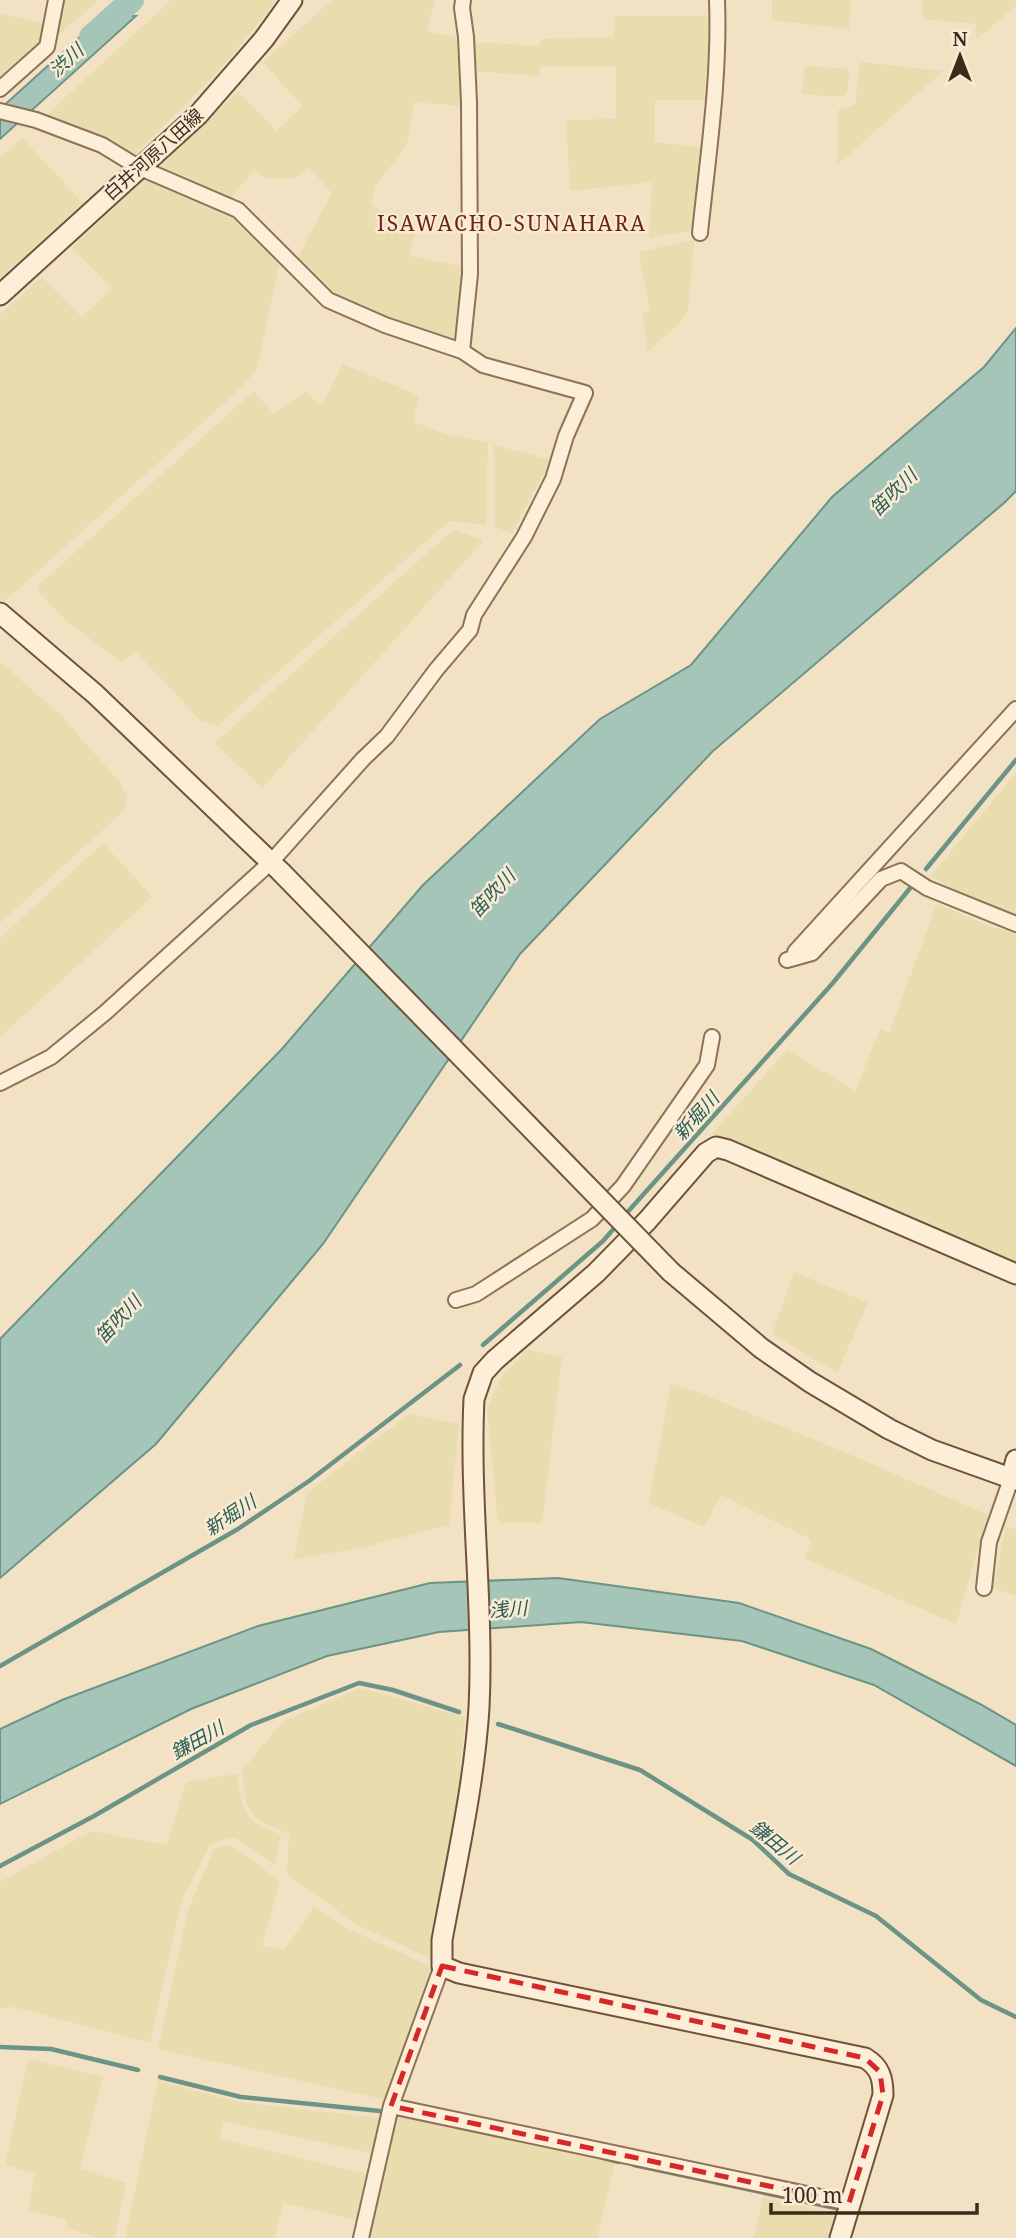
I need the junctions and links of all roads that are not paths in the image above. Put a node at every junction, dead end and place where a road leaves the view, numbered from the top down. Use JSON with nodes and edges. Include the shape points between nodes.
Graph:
{"nodes":[{"id":1,"x":56,"y":0,"type":"edge"},
{"id":2,"x":292,"y":0,"type":"edge"},
{"id":3,"x":463,"y":0,"type":"edge"},
{"id":4,"x":717,"y":0,"type":"edge"},
{"id":5,"x":0,"y":89,"type":"edge"},
{"id":6,"x":0,"y":111,"type":"edge"},
{"id":7,"x":138,"y":167,"type":"junction"},
{"id":8,"x":700,"y":233,"type":"dead end"},
{"id":9,"x":0,"y":295,"type":"edge"},
{"id":10,"x":462,"y":351,"type":"junction"},
{"id":11,"x":0,"y":613,"type":"edge"},
{"id":12,"x":1016,"y":709,"type":"edge"},
{"id":13,"x":276,"y":867,"type":"junction"},
{"id":14,"x":1016,"y":924,"type":"edge"},
{"id":15,"x":712,"y":1037,"type":"dead end"},
{"id":16,"x":0,"y":1083,"type":"edge"},
{"id":17,"x":1016,"y":1274,"type":"edge"},
{"id":18,"x":456,"y":1300,"type":"dead end"},
{"id":19,"x":1016,"y":1460,"type":"edge"},
{"id":20,"x":1013,"y":1480,"type":"edge"},
{"id":21,"x":984,"y":1588,"type":"dead end"},
{"id":22,"x":442,"y":1966,"type":"junction"},
{"id":23,"x":391,"y":2106,"type":"junction"},
{"id":24,"x":849,"y":2203,"type":"junction"},
{"id":25,"x":361,"y":2238,"type":"edge"},
{"id":26,"x":840,"y":2238,"type":"edge"}],
"edges":[{"from":1,"to":5,"type":"street","via":[[47,47]]},
{"from":2,"to":7,"type":"street","name":"白井河原八田線","via":[[198,115]]},
{"from":3,"to":10,"type":"street","via":[[470,274]]},
{"from":4,"to":8,"type":"street","via":[[716,90]]},
{"from":6,"to":7,"type":"street","via":[[102,145]]},
{"from":7,"to":9,"type":"street","name":"白井河原八田線"},
{"from":7,"to":10,"type":"street","via":[[238,210],[328,300]]},
{"from":10,"to":13,"type":"street","via":[[483,365],[585,393],[553,479],[524,537],[474,615],[470,630]]},
{"from":11,"to":13,"type":"street","via":[[95,694]]},
{"from":12,"to":14,"type":"street","via":[[791,956],[812,953],[881,879],[901,871],[927,888]]},
{"from":13,"to":16,"type":"street","via":[[51,1057]]},
{"from":13,"to":20,"type":"street","bridge":true,"via":[[671,1272],[761,1348],[889,1429]]},
{"from":15,"to":18,"type":"street","via":[[707,1065],[624,1186],[592,1219],[476,1294]]},
{"from":17,"to":22,"type":"street","via":[[716,1147],[596,1273],[483,1373],[474,1411],[479,1708],[442,1940]]},
{"from":19,"to":20,"type":"street"},
{"from":20,"to":21,"type":"street","via":[[989,1542]]},
{"from":22,"to":23,"type":"street"},
{"from":22,"to":24,"type":"street","via":[[865,2058],[880,2072],[883,2095]]},
{"from":23,"to":24,"type":"street"},
{"from":23,"to":25,"type":"street"},
{"from":24,"to":26,"type":"street"}]}
